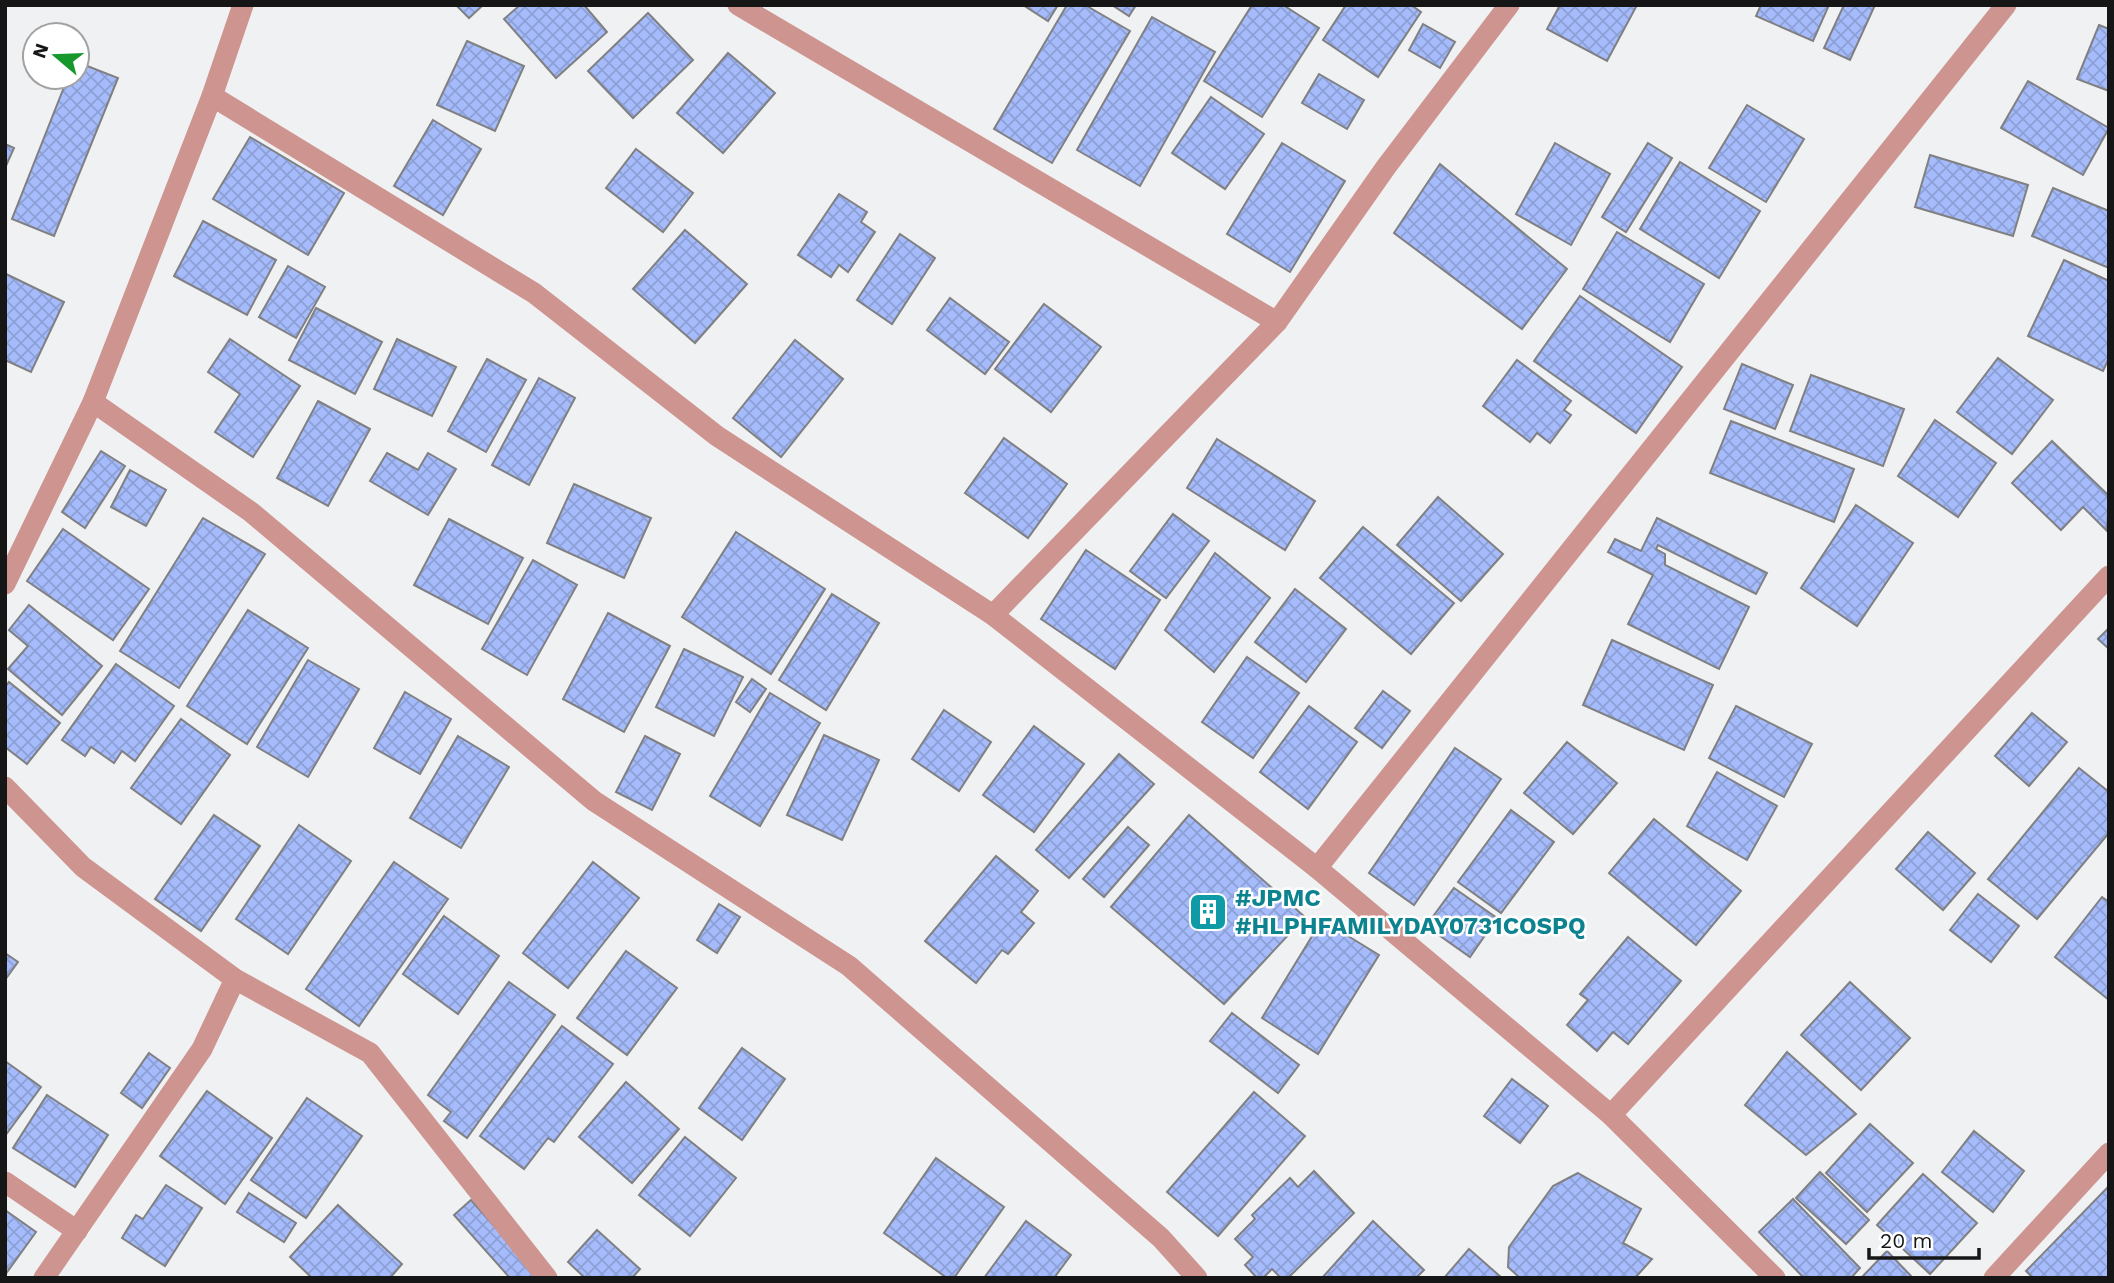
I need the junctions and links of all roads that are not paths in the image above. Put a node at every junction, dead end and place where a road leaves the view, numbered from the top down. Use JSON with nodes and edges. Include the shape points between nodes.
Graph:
{"nodes":[{"id":1,"x":243,"y":5,"type":"edge"},
{"id":2,"x":737,"y":5,"type":"edge"},
{"id":3,"x":1489,"y":5,"type":"edge"},
{"id":4,"x":2006,"y":5,"type":"edge"},
{"id":5,"x":1508,"y":6,"type":"edge"},
{"id":6,"x":212,"y":96,"type":"junction"},
{"id":7,"x":1277,"y":322,"type":"junction"},
{"id":8,"x":93,"y":402,"type":"junction"},
{"id":9,"x":2109,"y":576,"type":"edge"},
{"id":10,"x":5,"y":584,"type":"edge"},
{"id":11,"x":993,"y":615,"type":"junction"},
{"id":12,"x":5,"y":788,"type":"edge"},
{"id":13,"x":1317,"y":868,"type":"junction"},
{"id":14,"x":235,"y":979,"type":"junction"},
{"id":15,"x":1611,"y":1115,"type":"junction"},
{"id":16,"x":2109,"y":1153,"type":"edge"},
{"id":17,"x":5,"y":1182,"type":"edge"},
{"id":18,"x":77,"y":1231,"type":"junction"},
{"id":19,"x":44,"y":1278,"type":"edge"},
{"id":20,"x":547,"y":1278,"type":"edge"},
{"id":21,"x":1197,"y":1278,"type":"edge"},
{"id":22,"x":1775,"y":1278,"type":"edge"},
{"id":23,"x":1994,"y":1278,"type":"edge"}],
"edges":[{"from":1,"to":6,"type":"street"},
{"from":2,"to":7,"type":"street"},
{"from":3,"to":5,"type":"street"},
{"from":4,"to":13,"type":"street"},
{"from":5,"to":7,"type":"street"},
{"from":6,"to":8,"type":"street"},
{"from":6,"to":11,"type":"street","via":[[534,293],[718,436]]},
{"from":7,"to":11,"type":"street"},
{"from":8,"to":10,"type":"street"},
{"from":8,"to":21,"type":"street","via":[[251,512],[594,801],[849,966],[1161,1238]]},
{"from":9,"to":15,"type":"street"},
{"from":11,"to":13,"type":"street"},
{"from":12,"to":14,"type":"street","via":[[83,867]]},
{"from":13,"to":15,"type":"street"},
{"from":14,"to":18,"type":"street","via":[[202,1049]]},
{"from":14,"to":20,"type":"street","via":[[370,1053]]},
{"from":15,"to":22,"type":"street"},
{"from":16,"to":23,"type":"street"},
{"from":17,"to":18,"type":"street"},
{"from":18,"to":19,"type":"street"}]}
